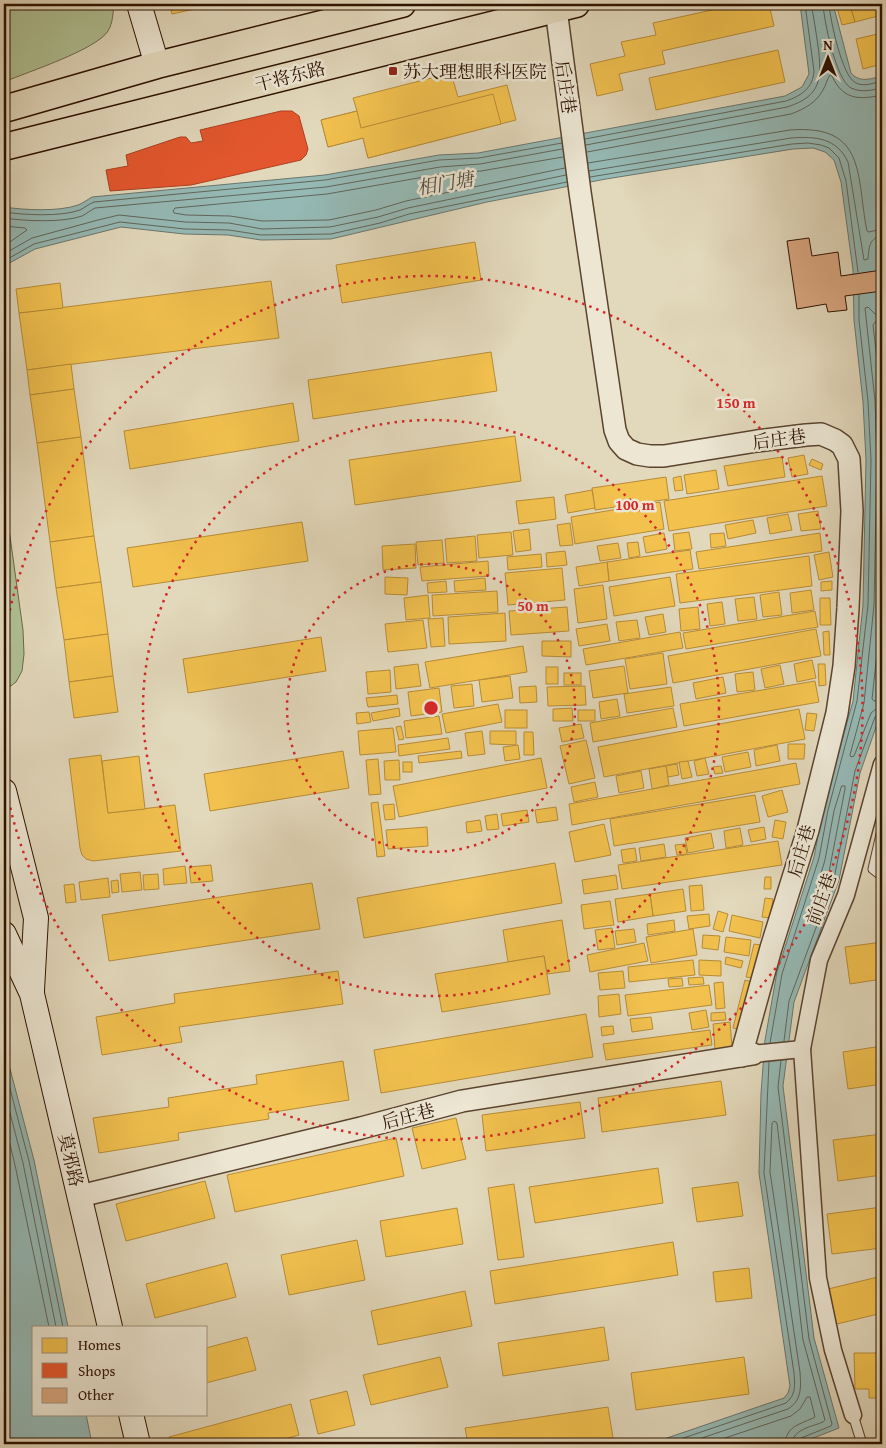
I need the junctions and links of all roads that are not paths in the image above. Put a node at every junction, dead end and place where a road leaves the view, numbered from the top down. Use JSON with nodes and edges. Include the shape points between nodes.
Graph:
{"nodes":[{"id":1,"x":139,"y":4,"type":"edge"},
{"id":2,"x":402,"y":4,"type":"edge"},
{"id":3,"x":566,"y":6,"type":"edge"},
{"id":4,"x":157,"y":65,"type":"junction"},
{"id":5,"x":4,"y":109,"type":"edge"},
{"id":6,"x":4,"y":147,"type":"edge"},
{"id":7,"x":882,"y":764,"type":"edge"},
{"id":8,"x":4,"y":791,"type":"edge"},
{"id":9,"x":882,"y":830,"type":"edge"},
{"id":10,"x":882,"y":876,"type":"edge"},
{"id":11,"x":4,"y":934,"type":"edge"},
{"id":12,"x":32,"y":994,"type":"junction"},
{"id":13,"x":802,"y":1049,"type":"junction"},
{"id":14,"x":747,"y":1055,"type":"junction"},
{"id":15,"x":80,"y":1196,"type":"junction"},
{"id":16,"x":110,"y":1326,"type":"edge"},
{"id":17,"x":853,"y":1415,"type":"joint"},
{"id":18,"x":131,"y":1416,"type":"edge"},
{"id":19,"x":138,"y":1444,"type":"edge"},
{"id":20,"x":862,"y":1444,"type":"edge"}],
"edges":[{"from":1,"to":4,"type":"main road"},
{"from":2,"to":4,"type":"main road"},
{"from":3,"to":6,"type":"main road","name":"干将东路"},
{"from":3,"to":14,"type":"street","name":"后庄巷","via":[[572,126],[580,192],[614,430],[619,441],[637,454],[664,456],[821,434],[842,445],[850,459],[852,511],[848,608],[837,713],[808,830],[770,948]]},
{"from":4,"to":5,"type":"main road"},
{"from":7,"to":13,"type":"street","name":"前庄巷","via":[[846,895],[819,960]]},
{"from":8,"to":12,"type":"main road","name":"莫邪路","via":[[36,918]]},
{"from":9,"to":10,"type":"lane","via":[[873,869]]},
{"from":11,"to":12,"type":"main road","name":"莫邪路"},
{"from":12,"to":15,"type":"main road","name":"莫邪路"},
{"from":13,"to":14,"type":"street","name":"后庄巷"},
{"from":13,"to":17,"type":"street","name":"前庄巷","via":[[818,1278],[833,1350]]},
{"from":14,"to":15,"type":"street","name":"后庄巷","via":[[462,1101]]},
{"from":15,"to":16,"type":"main road","name":"莫邪路"},
{"from":17,"to":20,"type":"lane"},
{"from":18,"to":19,"type":"main road"}]}
